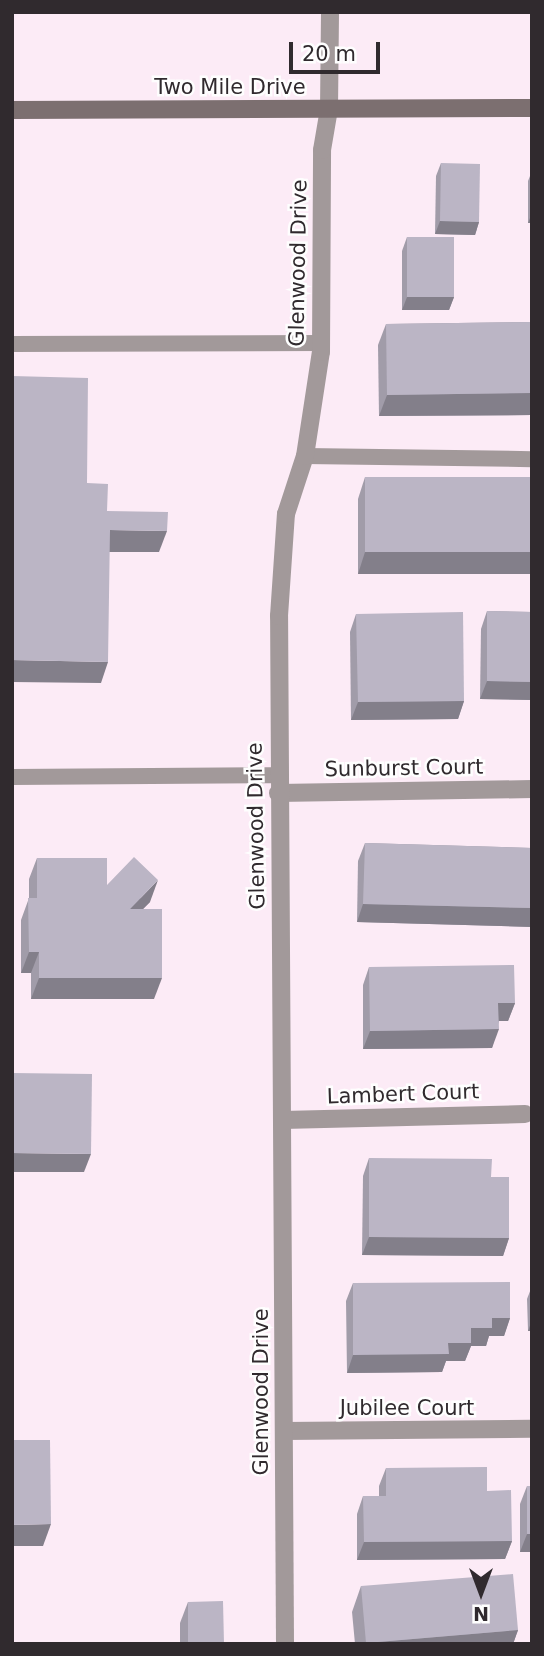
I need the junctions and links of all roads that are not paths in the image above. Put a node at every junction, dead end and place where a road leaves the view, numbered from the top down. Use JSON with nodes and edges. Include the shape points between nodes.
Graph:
{"nodes":[{"id":1,"x":330,"y":12,"type":"edge"},
{"id":2,"x":532,"y":108,"type":"edge"},
{"id":3,"x":329,"y":109,"type":"junction"},
{"id":4,"x":12,"y":110,"type":"edge"},
{"id":5,"x":321,"y":343,"type":"junction"},
{"id":6,"x":12,"y":344,"type":"edge"},
{"id":7,"x":305,"y":456,"type":"junction"},
{"id":8,"x":532,"y":459,"type":"edge"},
{"id":9,"x":278,"y":775,"type":"junction"},
{"id":10,"x":12,"y":777,"type":"edge"},
{"id":11,"x":532,"y":789,"type":"edge"},
{"id":12,"x":278,"y":793,"type":"junction"},
{"id":13,"x":525,"y":1114,"type":"dead end"},
{"id":14,"x":283,"y":1121,"type":"junction"},
{"id":15,"x":531,"y":1429,"type":"edge"},
{"id":16,"x":284,"y":1432,"type":"junction"},
{"id":17,"x":285,"y":1644,"type":"edge"}],
"edges":[{"from":1,"to":3,"type":"street","name":"Glenwood Drive"},
{"from":2,"to":3,"type":"street","name":"Two Mile Drive"},
{"from":3,"to":4,"type":"street","name":"Two Mile Drive"},
{"from":3,"to":5,"type":"street","name":"Glenwood Drive","via":[[322,150]]},
{"from":5,"to":6,"type":"lane"},
{"from":5,"to":7,"type":"street","name":"Glenwood Drive"},
{"from":7,"to":8,"type":"lane"},
{"from":7,"to":9,"type":"street","name":"Glenwood Drive","via":[[286,514],[279,616]]},
{"from":9,"to":10,"type":"lane"},
{"from":9,"to":12,"type":"street","name":"Glenwood Drive"},
{"from":11,"to":12,"type":"street","name":"Sunburst Court"},
{"from":12,"to":14,"type":"street","name":"Glenwood Drive"},
{"from":13,"to":14,"type":"street","name":"Lambert Court"},
{"from":14,"to":16,"type":"street","name":"Glenwood Drive"},
{"from":15,"to":16,"type":"street","name":"Jubilee Court"},
{"from":16,"to":17,"type":"street","name":"Glenwood Drive"}]}
